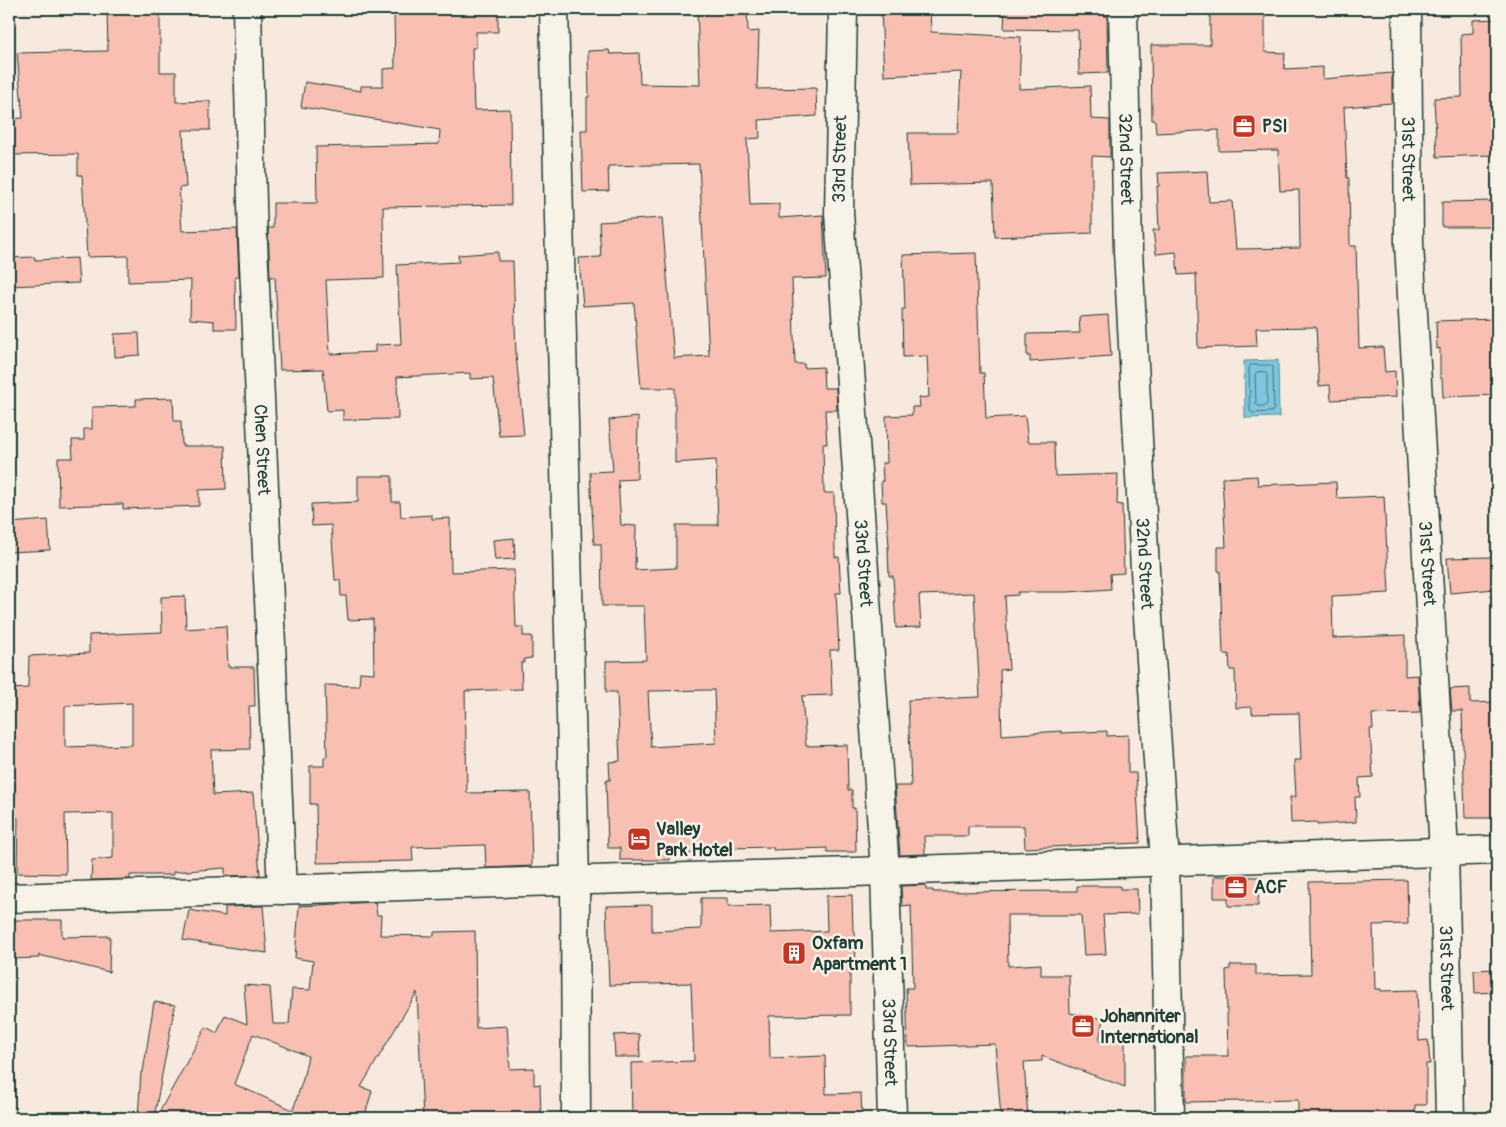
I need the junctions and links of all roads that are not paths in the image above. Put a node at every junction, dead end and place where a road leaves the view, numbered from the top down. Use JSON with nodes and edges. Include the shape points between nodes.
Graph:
{"nodes":[{"id":1,"x":247,"y":9,"type":"edge"},
{"id":2,"x":554,"y":9,"type":"edge"},
{"id":3,"x":842,"y":9,"type":"edge"},
{"id":4,"x":1123,"y":9,"type":"edge"},
{"id":5,"x":1407,"y":9,"type":"edge"},
{"id":6,"x":1444,"y":850,"type":"junction"},
{"id":7,"x":1497,"y":850,"type":"edge"},
{"id":8,"x":1165,"y":861,"type":"junction"},
{"id":9,"x":885,"y":871,"type":"junction"},
{"id":10,"x":575,"y":880,"type":"junction"},
{"id":11,"x":282,"y":890,"type":"junction"},
{"id":12,"x":9,"y":898,"type":"edge"},
{"id":13,"x":576,"y":1118,"type":"edge"},
{"id":14,"x":892,"y":1118,"type":"edge"},
{"id":15,"x":1170,"y":1118,"type":"edge"},
{"id":16,"x":1450,"y":1118,"type":"edge"}],
"edges":[{"from":1,"to":11,"type":"street","name":"Chen Street","via":[[252,242]]},
{"from":2,"to":10,"type":"street"},
{"from":3,"to":9,"type":"street","name":"33rd Street","via":[[838,213]]},
{"from":4,"to":8,"type":"street","name":"32nd Street","via":[[1128,251],[1145,578]]},
{"from":5,"to":6,"type":"street","name":"31st Street","via":[[1409,244]]},
{"from":6,"to":7,"type":"street"},
{"from":6,"to":8,"type":"street"},
{"from":6,"to":16,"type":"street","name":"31st Street"},
{"from":8,"to":9,"type":"street"},
{"from":8,"to":15,"type":"street","name":"32nd Street"},
{"from":9,"to":10,"type":"street"},
{"from":9,"to":14,"type":"street","name":"33rd Street"},
{"from":10,"to":11,"type":"street"},
{"from":10,"to":13,"type":"street"},
{"from":11,"to":12,"type":"street"}]}
